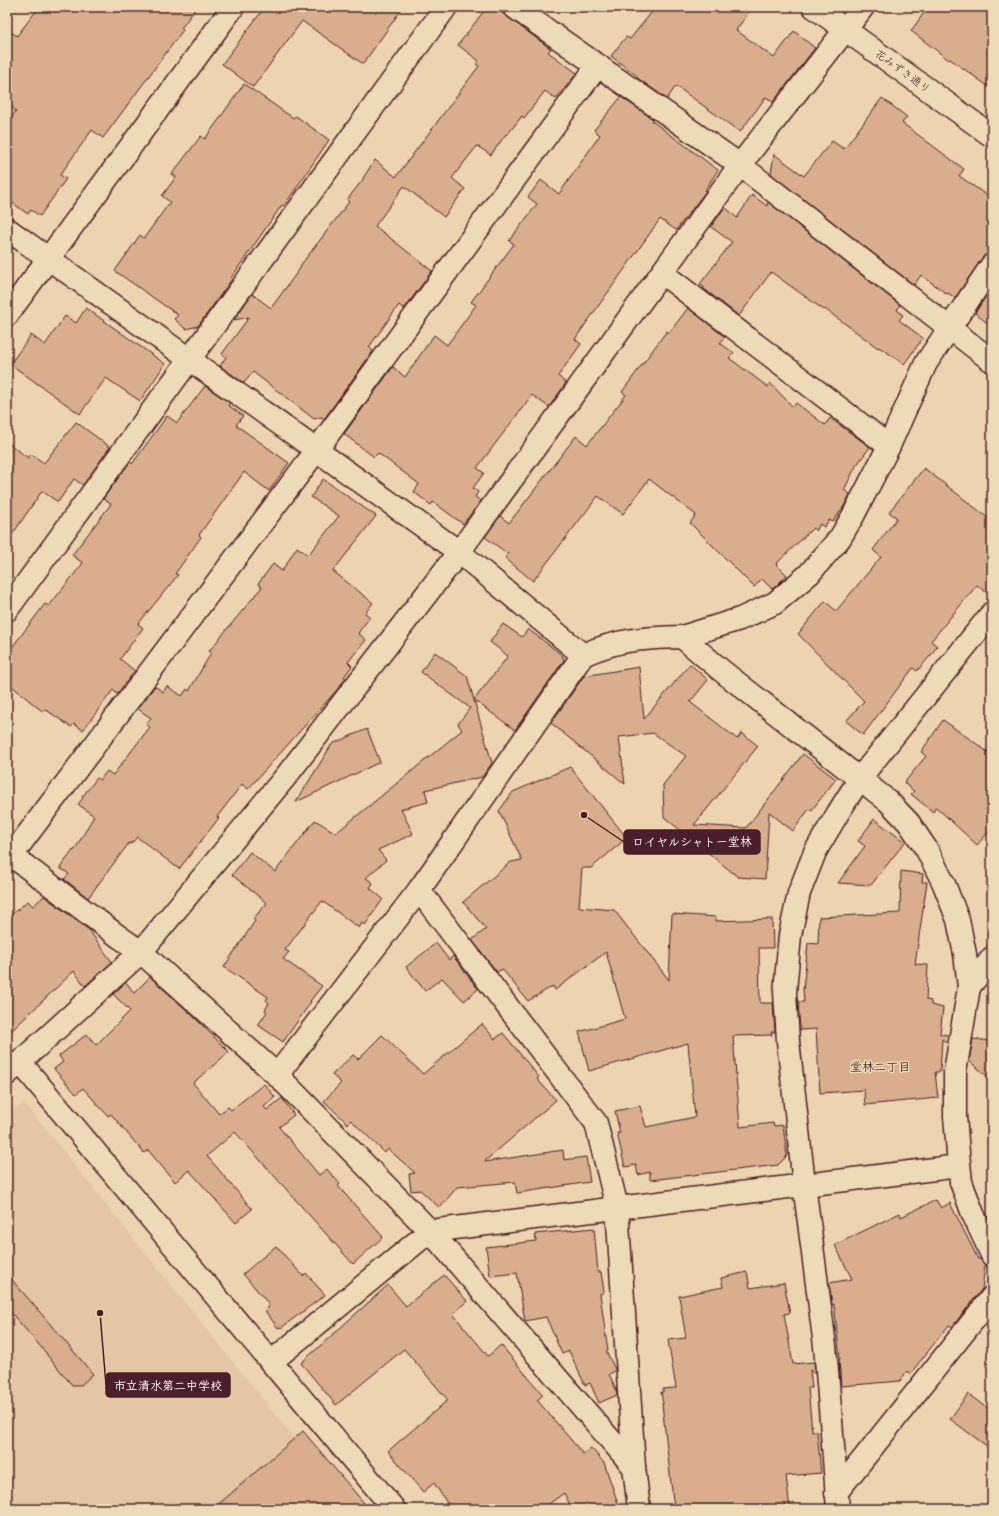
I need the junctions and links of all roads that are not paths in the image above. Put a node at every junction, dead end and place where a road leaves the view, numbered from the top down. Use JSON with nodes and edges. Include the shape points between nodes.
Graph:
{"nodes":[{"id":1,"x":233,"y":7,"type":"edge"},
{"id":2,"x":446,"y":7,"type":"edge"},
{"id":3,"x":514,"y":7,"type":"edge"},
{"id":4,"x":814,"y":7,"type":"edge"},
{"id":5,"x":863,"y":7,"type":"edge"},
{"id":6,"x":846,"y":30,"type":"junction"},
{"id":7,"x":598,"y":65,"type":"junction"},
{"id":8,"x":992,"y":136,"type":"edge"},
{"id":9,"x":740,"y":165,"type":"junction"},
{"id":10,"x":7,"y":229,"type":"edge"},
{"id":11,"x":49,"y":258,"type":"junction"},
{"id":12,"x":992,"y":265,"type":"edge"},
{"id":13,"x":662,"y":273,"type":"junction"},
{"id":14,"x":7,"y":315,"type":"edge"},
{"id":15,"x":949,"y":328,"type":"junction"},
{"id":16,"x":189,"y":359,"type":"junction"},
{"id":17,"x":992,"y":361,"type":"edge"},
{"id":18,"x":889,"y":446,"type":"junction"},
{"id":19,"x":316,"y":451,"type":"junction"},
{"id":20,"x":459,"y":552,"type":"junction"},
{"id":21,"x":7,"y":610,"type":"edge"},
{"id":22,"x":992,"y":613,"type":"edge"},
{"id":23,"x":682,"y":637,"type":"junction"},
{"id":24,"x":583,"y":655,"type":"junction"},
{"id":25,"x":860,"y":778,"type":"junction"},
{"id":26,"x":9,"y":856,"type":"edge"},
{"id":27,"x":419,"y":890,"type":"junction"},
{"id":28,"x":141,"y":952,"type":"junction"},
{"id":29,"x":992,"y":958,"type":"edge"},
{"id":30,"x":969,"y":987,"type":"junction"},
{"id":31,"x":14,"y":1068,"type":"edge"},
{"id":32,"x":277,"y":1075,"type":"junction"},
{"id":33,"x":959,"y":1166,"type":"junction"},
{"id":34,"x":804,"y":1184,"type":"junction"},
{"id":35,"x":617,"y":1207,"type":"junction"},
{"id":36,"x":430,"y":1231,"type":"junction"},
{"id":37,"x":992,"y":1255,"type":"edge"},
{"id":38,"x":992,"y":1297,"type":"edge"},
{"id":39,"x":271,"y":1362,"type":"junction"},
{"id":40,"x":634,"y":1467,"type":"junction"},
{"id":41,"x":837,"y":1501,"type":"edge"},
{"id":42,"x":394,"y":1509,"type":"edge"},
{"id":43,"x":638,"y":1509,"type":"edge"}],
"edges":[{"from":1,"to":11,"type":"street"},
{"from":2,"to":16,"type":"street"},
{"from":3,"to":7,"type":"street"},
{"from":4,"to":6,"type":"street","name":"花みずき通り"},
{"from":5,"to":6,"type":"street"},
{"from":6,"to":8,"type":"street","name":"花みずき通り"},
{"from":6,"to":9,"type":"street"},
{"from":7,"to":9,"type":"street"},
{"from":7,"to":19,"type":"street"},
{"from":9,"to":13,"type":"street"},
{"from":9,"to":15,"type":"street"},
{"from":10,"to":11,"type":"street"},
{"from":11,"to":14,"type":"street"},
{"from":11,"to":16,"type":"street"},
{"from":12,"to":15,"type":"street"},
{"from":13,"to":18,"type":"street"},
{"from":13,"to":20,"type":"street"},
{"from":15,"to":17,"type":"street"},
{"from":15,"to":18,"type":"street","via":[[926,363]]},
{"from":16,"to":19,"type":"street"},
{"from":16,"to":21,"type":"street"},
{"from":18,"to":23,"type":"street","via":[[854,516],[840,538],[809,574],[775,603],[740,618]]},
{"from":19,"to":20,"type":"street"},
{"from":19,"to":26,"type":"street"},
{"from":20,"to":24,"type":"street"},
{"from":20,"to":28,"type":"street","via":[[287,775]]},
{"from":22,"to":25,"type":"street"},
{"from":23,"to":24,"type":"street","via":[[622,641]]},
{"from":23,"to":25,"type":"street","via":[[722,672]]},
{"from":24,"to":27,"type":"street"},
{"from":25,"to":30,"type":"street","via":[[888,800],[909,823],[927,850],[958,920]]},
{"from":25,"to":34,"type":"street","via":[[815,852],[799,893],[790,935],[785,992]]},
{"from":26,"to":28,"type":"street"},
{"from":27,"to":32,"type":"street"},
{"from":27,"to":35,"type":"street","via":[[596,1123]]},
{"from":28,"to":31,"type":"street"},
{"from":28,"to":32,"type":"street"},
{"from":29,"to":30,"type":"street"},
{"from":30,"to":33,"type":"street","via":[[955,1072]]},
{"from":31,"to":39,"type":"street"},
{"from":32,"to":36,"type":"street"},
{"from":33,"to":34,"type":"street"},
{"from":33,"to":37,"type":"street","via":[[961,1182]]},
{"from":34,"to":35,"type":"street"},
{"from":34,"to":41,"type":"street","via":[[825,1346]]},
{"from":35,"to":36,"type":"street"},
{"from":35,"to":40,"type":"street"},
{"from":36,"to":39,"type":"street"},
{"from":36,"to":40,"type":"street"},
{"from":38,"to":41,"type":"street"},
{"from":39,"to":42,"type":"street"},
{"from":40,"to":43,"type":"street"}]}
